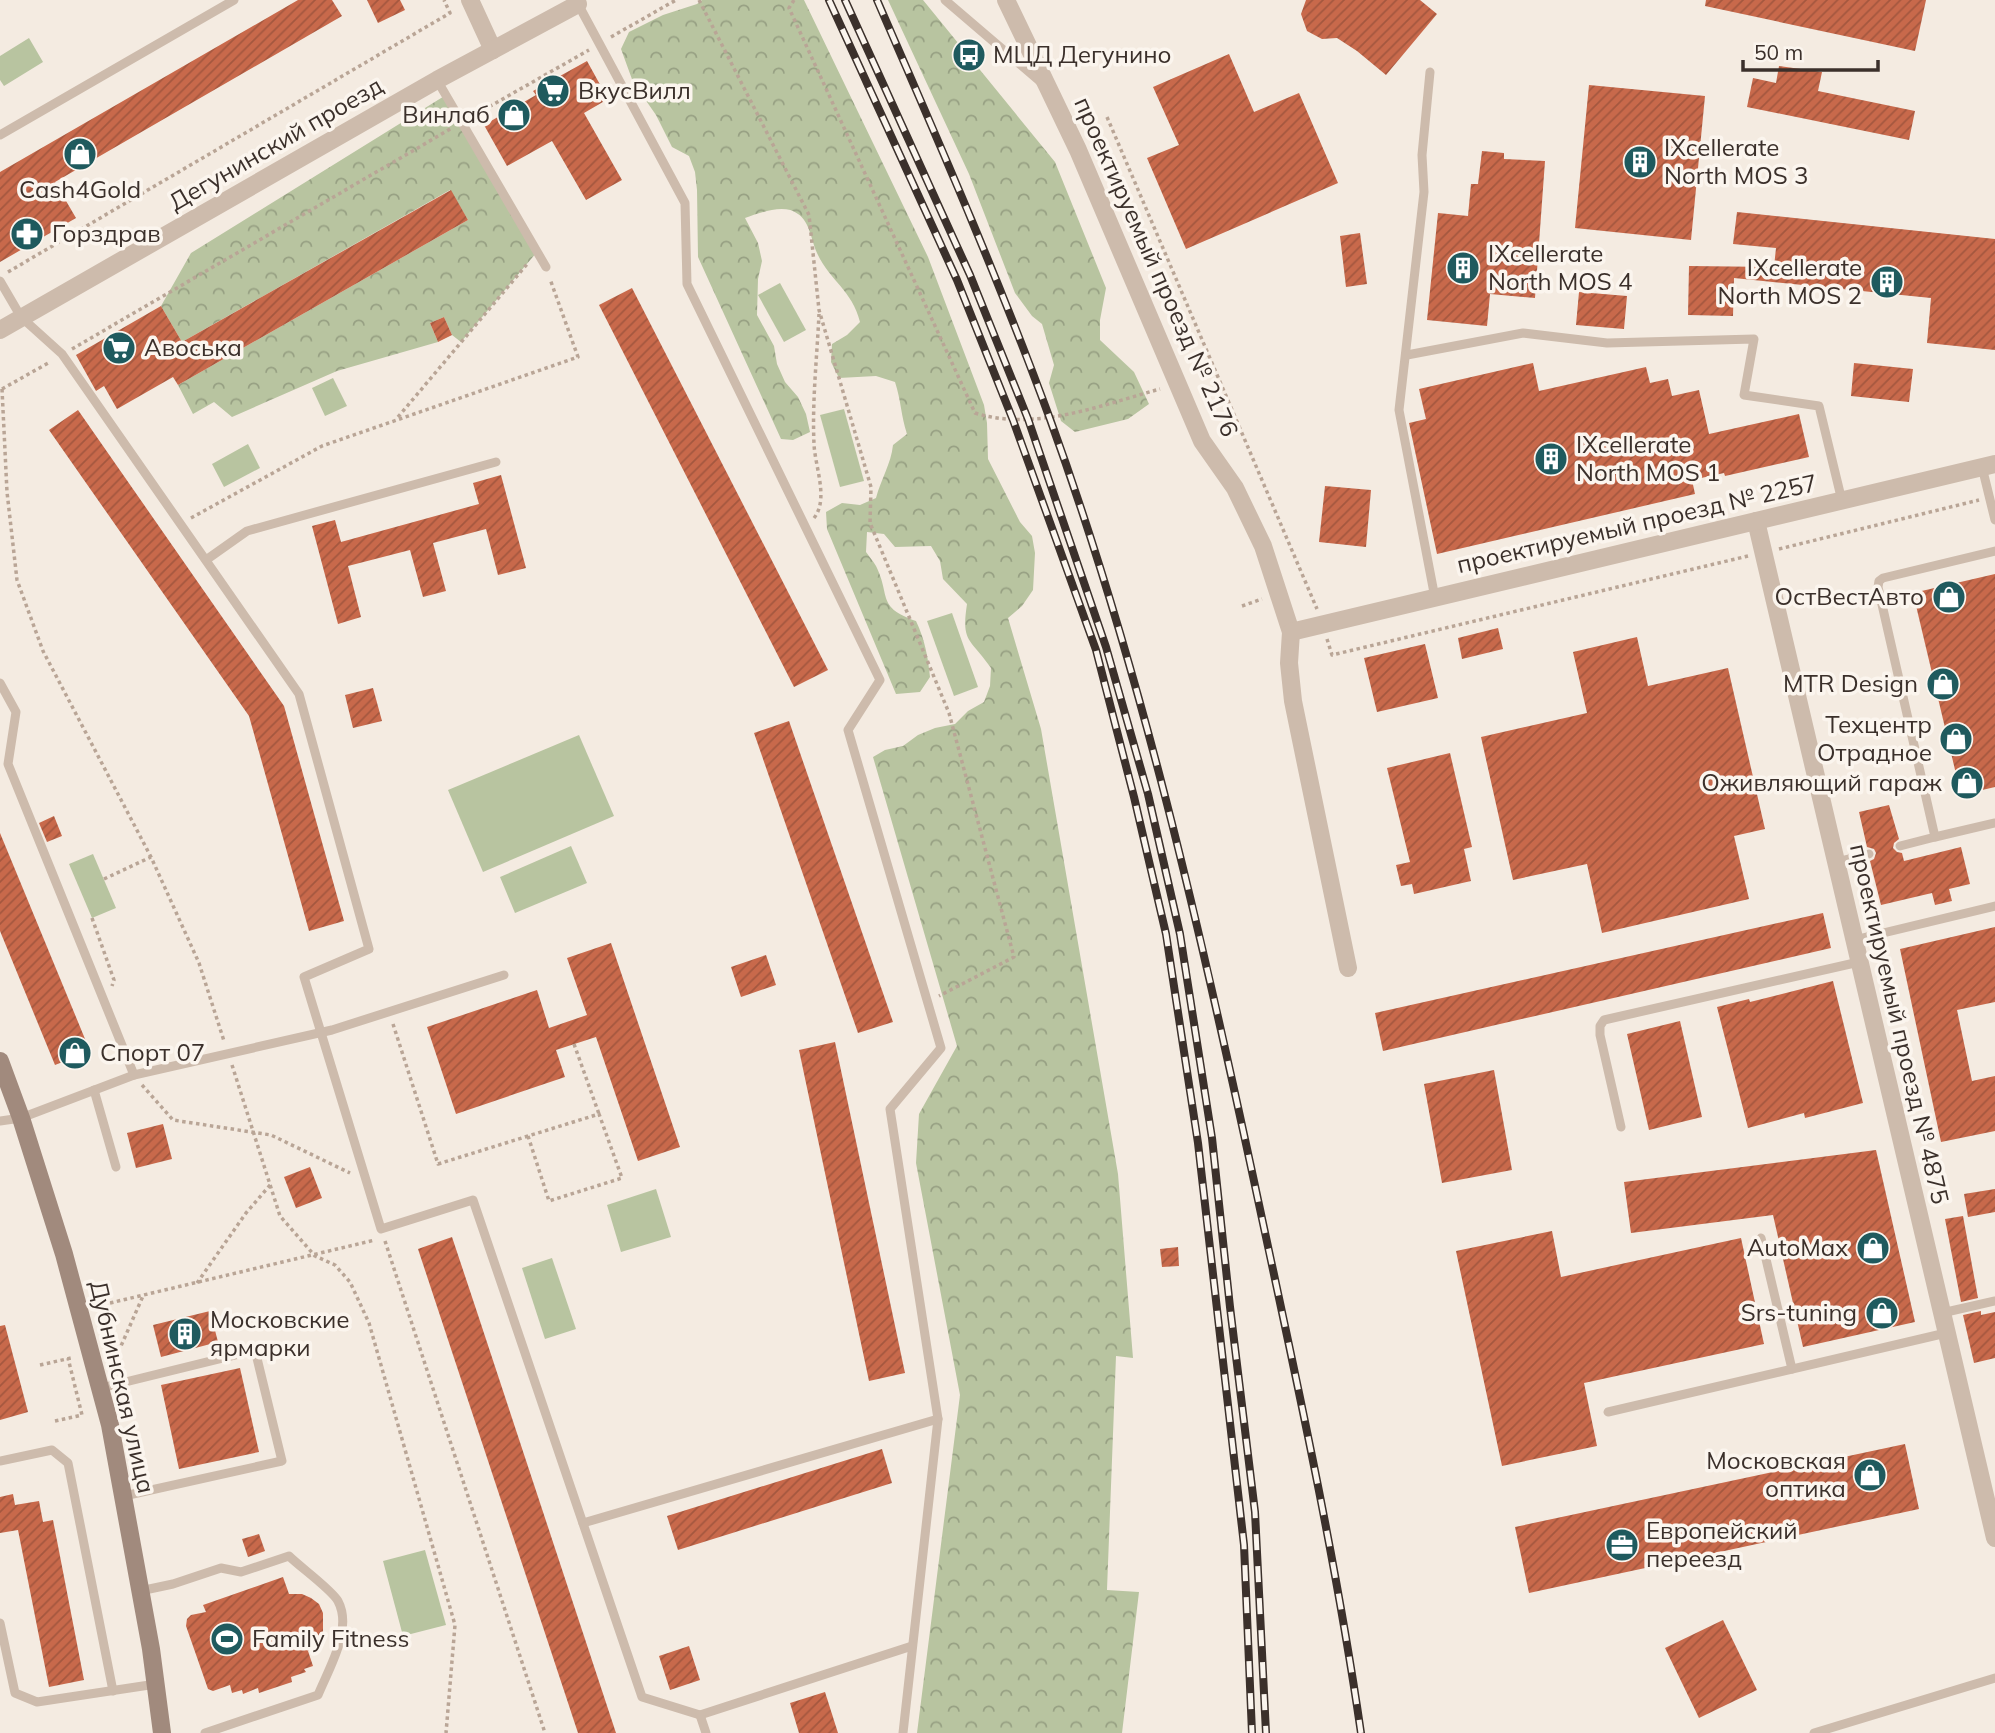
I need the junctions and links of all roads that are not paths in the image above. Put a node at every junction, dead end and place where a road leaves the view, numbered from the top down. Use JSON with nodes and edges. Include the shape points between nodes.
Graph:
{"nodes":[{"id":1,"x":234,"y":0,"type":"edge"},
{"id":2,"x":470,"y":0,"type":"edge"},
{"id":3,"x":945,"y":0,"type":"edge"},
{"id":4,"x":1006,"y":0,"type":"edge"},
{"id":5,"x":577,"y":2,"type":"edge"},
{"id":6,"x":493,"y":50,"type":"junction"},
{"id":7,"x":1430,"y":72,"type":"dead end"},
{"id":8,"x":438,"y":80,"type":"junction"},
{"id":9,"x":1049,"y":90,"type":"junction"},
{"id":10,"x":0,"y":135,"type":"edge"},
{"id":11,"x":546,"y":268,"type":"road end"},
{"id":12,"x":0,"y":279,"type":"edge"},
{"id":13,"x":21,"y":317,"type":"junction"},
{"id":14,"x":0,"y":330,"type":"edge"},
{"id":15,"x":1407,"y":355,"type":"junction"},
{"id":16,"x":496,"y":462,"type":"dead end"},
{"id":17,"x":1989,"y":466,"type":"edge"},
{"id":18,"x":1842,"y":500,"type":"junction"},
{"id":19,"x":1995,"y":520,"type":"edge"},
{"id":20,"x":1756,"y":521,"type":"junction"},
{"id":21,"x":1995,"y":551,"type":"edge"},
{"id":22,"x":206,"y":560,"type":"junction"},
{"id":23,"x":1435,"y":597,"type":"junction"},
{"id":24,"x":1291,"y":632,"type":"junction"},
{"id":25,"x":0,"y":683,"type":"edge"},
{"id":26,"x":1995,"y":823,"type":"edge"},
{"id":27,"x":1935,"y":837,"type":"junction"},
{"id":28,"x":1900,"y":846,"type":"dead end"},
{"id":29,"x":1868,"y":854,"type":"dead end"},
{"id":30,"x":1836,"y":862,"type":"junction"},
{"id":31,"x":1995,"y":906,"type":"edge"},
{"id":32,"x":1854,"y":940,"type":"junction"},
{"id":33,"x":1859,"y":962,"type":"junction"},
{"id":34,"x":1348,"y":968,"type":"dead end"},
{"id":35,"x":504,"y":975,"type":"dead end"},
{"id":36,"x":321,"y":1033,"type":"junction"},
{"id":37,"x":0,"y":1061,"type":"edge"},
{"id":38,"x":134,"y":1075,"type":"junction"},
{"id":39,"x":94,"y":1090,"type":"junction"},
{"id":40,"x":21,"y":1118,"type":"junction"},
{"id":41,"x":0,"y":1121,"type":"edge"},
{"id":42,"x":1622,"y":1127,"type":"dead end"},
{"id":43,"x":116,"y":1167,"type":"dead end"},
{"id":44,"x":1761,"y":1238,"type":"dead end"},
{"id":45,"x":1995,"y":1301,"type":"edge"},
{"id":46,"x":1942,"y":1313,"type":"junction"},
{"id":47,"x":1946,"y":1333,"type":"junction"},
{"id":48,"x":1792,"y":1369,"type":"junction"},
{"id":49,"x":101,"y":1388,"type":"junction"},
{"id":50,"x":1608,"y":1412,"type":"dead end"},
{"id":51,"x":937,"y":1419,"type":"junction"},
{"id":52,"x":0,"y":1461,"type":"edge"},
{"id":53,"x":124,"y":1496,"type":"junction"},
{"id":54,"x":583,"y":1523,"type":"junction"},
{"id":55,"x":1995,"y":1538,"type":"edge"},
{"id":56,"x":140,"y":1591,"type":"junction"},
{"id":57,"x":0,"y":1623,"type":"edge"},
{"id":58,"x":912,"y":1646,"type":"junction"},
{"id":59,"x":1995,"y":1678,"type":"edge"},
{"id":60,"x":157,"y":1684,"type":"junction"},
{"id":61,"x":113,"y":1691,"type":"junction"},
{"id":62,"x":700,"y":1714,"type":"junction"},
{"id":63,"x":162,"y":1733,"type":"edge"},
{"id":64,"x":205,"y":1733,"type":"edge"},
{"id":65,"x":706,"y":1733,"type":"edge"},
{"id":66,"x":903,"y":1733,"type":"edge"},
{"id":67,"x":1814,"y":1733,"type":"edge"}],
"edges":[{"from":1,"to":10,"type":"lane"},
{"from":2,"to":6,"type":"street"},
{"from":3,"to":9,"type":"lane"},
{"from":4,"to":9,"type":"street","name":"проектируемый проезд № 2176"},
{"from":5,"to":6,"type":"street","name":"Дегунинский проезд"},
{"from":5,"to":51,"type":"lane","via":[[685,203],[687,284],[880,680],[848,730],[941,1048],[890,1109]]},
{"from":6,"to":8,"type":"street","name":"Дегунинский проезд"},
{"from":7,"to":15,"type":"lane","via":[[1422,155],[1424,192]]},
{"from":8,"to":11,"type":"lane"},
{"from":8,"to":13,"type":"street","name":"Дегунинский проезд"},
{"from":9,"to":24,"type":"street","name":"проектируемый проезд № 2176","via":[[1202,441],[1235,488],[1263,546]]},
{"from":12,"to":13,"type":"lane"},
{"from":13,"to":14,"type":"street","name":"Дегунинский проезд"},
{"from":13,"to":22,"type":"lane","via":[[62,354]]},
{"from":15,"to":18,"type":"lane","via":[[1523,332],[1607,344],[1754,339],[1744,395],[1819,406]]},
{"from":15,"to":23,"type":"lane","via":[[1399,410]]},
{"from":16,"to":22,"type":"lane","via":[[247,531]]},
{"from":17,"to":18,"type":"street","name":"проектируемый проезд № 2257"},
{"from":17,"to":19,"type":"lane"},
{"from":18,"to":20,"type":"street","name":"проектируемый проезд № 2257"},
{"from":20,"to":23,"type":"street","name":"проектируемый проезд № 2257"},
{"from":20,"to":30,"type":"street","name":"проектируемый проезд № 4875"},
{"from":21,"to":27,"type":"lane","via":[[1879,582]]},
{"from":22,"to":36,"type":"lane","via":[[299,694],[369,949],[304,977]]},
{"from":23,"to":24,"type":"street","name":"проектируемый проезд № 2257"},
{"from":24,"to":34,"type":"street","via":[[1293,701]]},
{"from":25,"to":38,"type":"lane","via":[[16,712],[8,764]]},
{"from":26,"to":27,"type":"lane"},
{"from":27,"to":28,"type":"lane"},
{"from":29,"to":30,"type":"lane"},
{"from":30,"to":32,"type":"street","name":"проектируемый проезд № 4875"},
{"from":31,"to":32,"type":"lane"},
{"from":32,"to":33,"type":"street","name":"проектируемый проезд № 4875"},
{"from":33,"to":42,"type":"lane","via":[[1604,1020],[1600,1035]]},
{"from":33,"to":46,"type":"street","name":"проектируемый проезд № 4875"},
{"from":35,"to":36,"type":"lane"},
{"from":36,"to":38,"type":"lane"},
{"from":36,"to":54,"type":"lane","via":[[381,1229],[473,1200]]},
{"from":37,"to":40,"type":"main road","name":"Дубнинская улица"},
{"from":38,"to":39,"type":"lane"},
{"from":39,"to":40,"type":"lane"},
{"from":39,"to":43,"type":"lane"},
{"from":40,"to":41,"type":"lane"},
{"from":40,"to":49,"type":"main road","name":"Дубнинская улица"},
{"from":44,"to":48,"type":"lane"},
{"from":45,"to":46,"type":"lane"},
{"from":46,"to":47,"type":"street","name":"проектируемый проезд № 4875"},
{"from":47,"to":48,"type":"lane"},
{"from":47,"to":55,"type":"street","name":"проектируемый проезд № 4875"},
{"from":48,"to":50,"type":"lane"},
{"from":49,"to":53,"type":"main road","name":"Дубнинская улица"},
{"from":49,"to":53,"type":"lane","via":[[255,1350],[282,1461]]},
{"from":51,"to":54,"type":"lane"},
{"from":51,"to":58,"type":"lane"},
{"from":52,"to":61,"type":"lane","via":[[52,1450],[68,1463]]},
{"from":53,"to":56,"type":"main road","name":"Дубнинская улица"},
{"from":54,"to":62,"type":"lane","via":[[642,1697]]},
{"from":56,"to":60,"type":"main road","name":"Дубнинская улица"},
{"from":56,"to":64,"type":"lane","via":[[220,1568],[241,1573],[289,1556],[337,1599],[344,1619],[318,1695]]},
{"from":57,"to":61,"type":"lane","via":[[15,1693],[37,1702]]},
{"from":58,"to":62,"type":"lane"},
{"from":58,"to":66,"type":"lane"},
{"from":59,"to":67,"type":"lane"},
{"from":60,"to":61,"type":"lane"},
{"from":60,"to":63,"type":"main road","name":"Дубнинская улица"},
{"from":62,"to":65,"type":"lane"}]}
